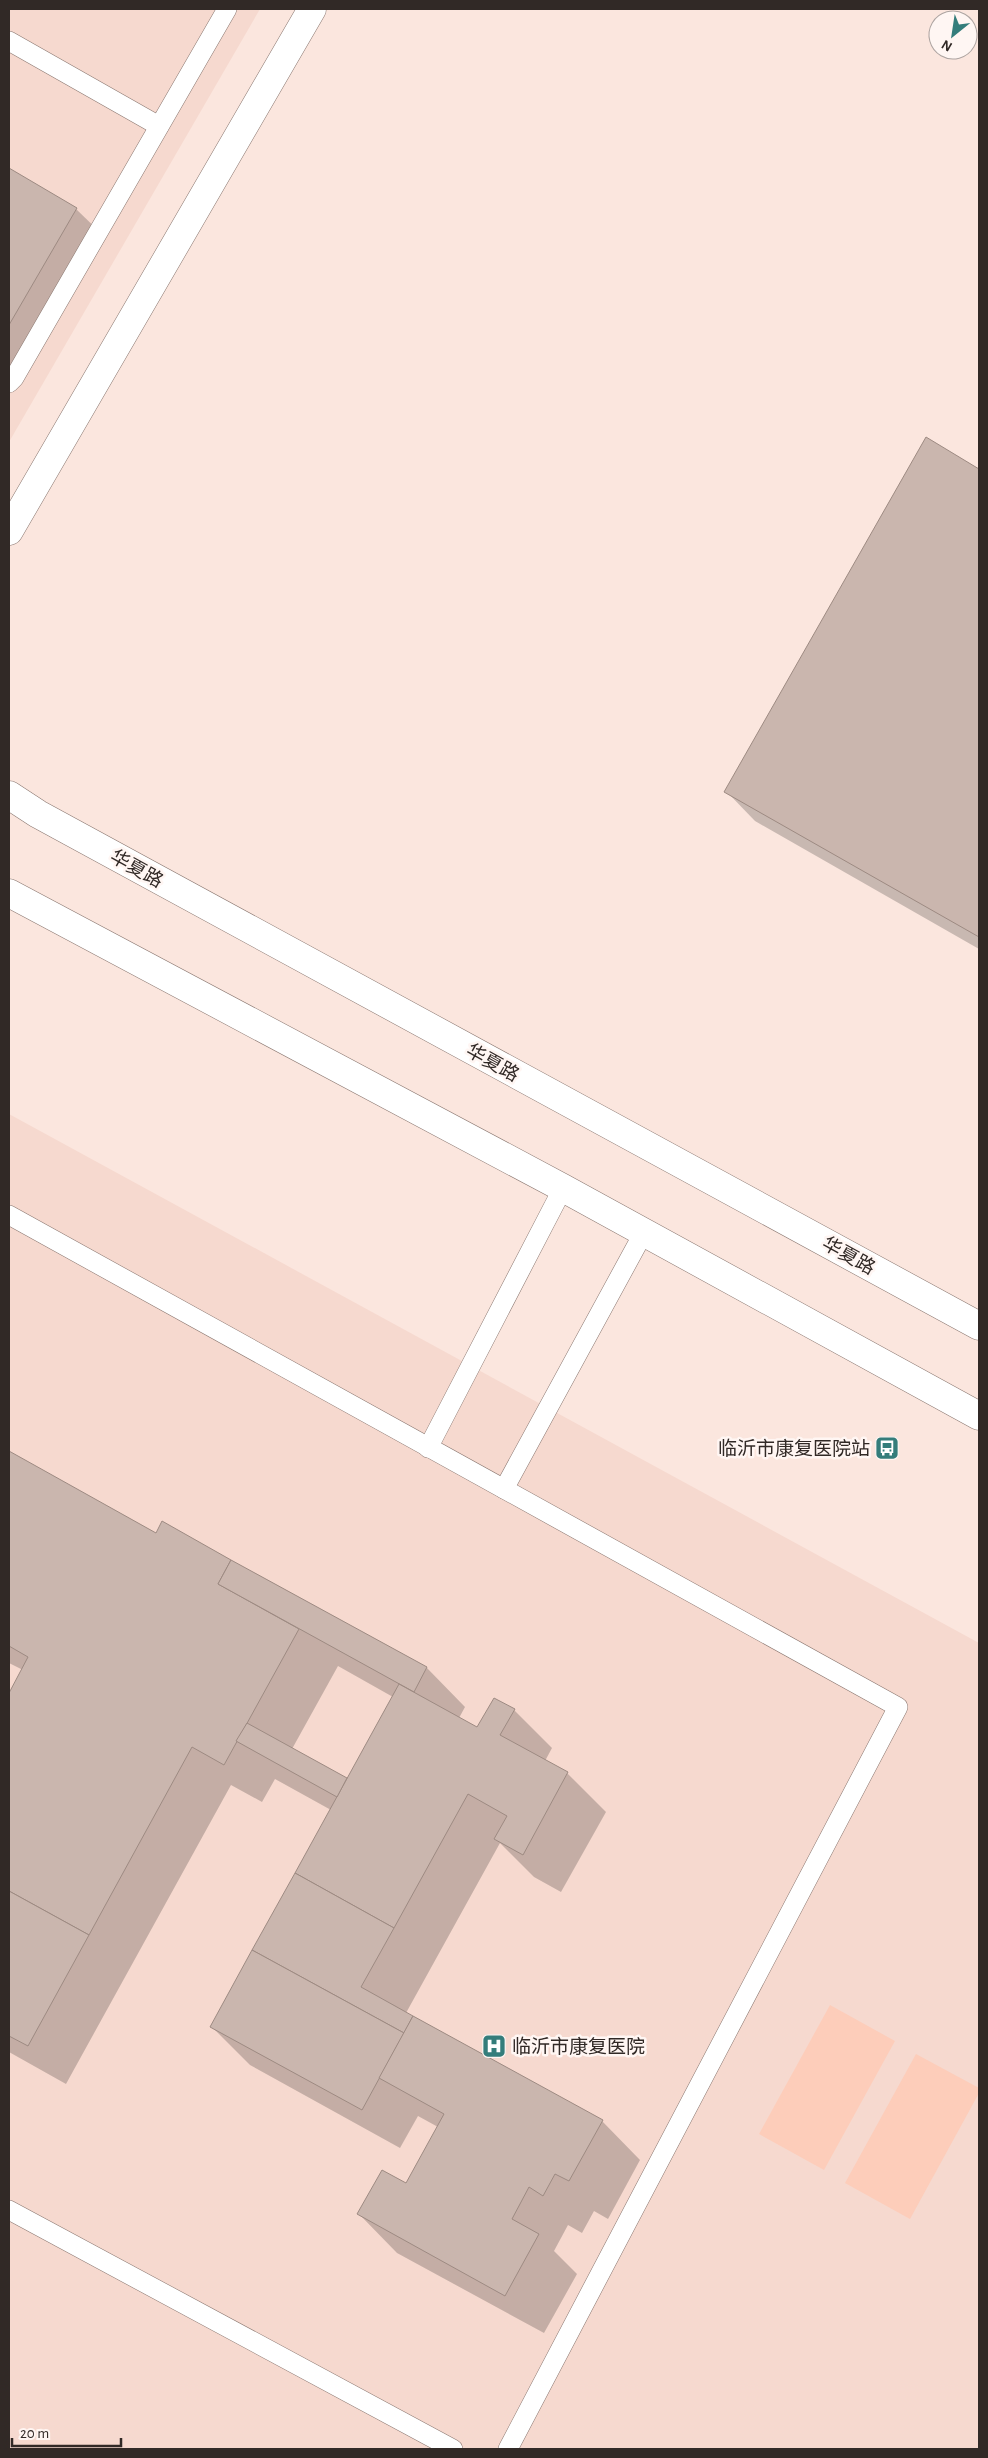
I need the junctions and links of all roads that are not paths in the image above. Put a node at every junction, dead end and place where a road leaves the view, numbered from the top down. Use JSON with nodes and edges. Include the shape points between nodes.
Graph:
{"nodes":[{"id":1,"x":227,"y":9,"type":"edge"},
{"id":2,"x":312,"y":9,"type":"edge"},
{"id":3,"x":9,"y":41,"type":"edge"},
{"id":4,"x":160,"y":126,"type":"junction"},
{"id":5,"x":9,"y":383,"type":"edge"},
{"id":6,"x":9,"y":531,"type":"edge"},
{"id":7,"x":9,"y":795,"type":"edge"},
{"id":8,"x":9,"y":893,"type":"edge"},
{"id":9,"x":563,"y":1188,"type":"junction"},
{"id":10,"x":9,"y":1215,"type":"edge"},
{"id":11,"x":644,"y":1232,"type":"junction"},
{"id":12,"x":979,"y":1326,"type":"edge"},
{"id":13,"x":979,"y":1416,"type":"edge"},
{"id":14,"x":428,"y":1448,"type":"junction"},
{"id":15,"x":504,"y":1489,"type":"junction"},
{"id":16,"x":9,"y":2210,"type":"edge"},
{"id":17,"x":453,"y":2449,"type":"edge"},
{"id":18,"x":508,"y":2449,"type":"edge"}],
"edges":[{"from":1,"to":4,"type":"lane"},
{"from":2,"to":6,"type":"main road"},
{"from":3,"to":4,"type":"lane"},
{"from":4,"to":5,"type":"lane"},
{"from":7,"to":12,"type":"main road","name":"华夏路","via":[[38,814]]},
{"from":8,"to":9,"type":"main road"},
{"from":9,"to":11,"type":"main road"},
{"from":9,"to":14,"type":"lane"},
{"from":10,"to":14,"type":"lane"},
{"from":11,"to":13,"type":"main road"},
{"from":11,"to":15,"type":"lane"},
{"from":14,"to":15,"type":"lane"},
{"from":15,"to":18,"type":"lane","via":[[898,1707]]},
{"from":16,"to":17,"type":"lane"}]}
